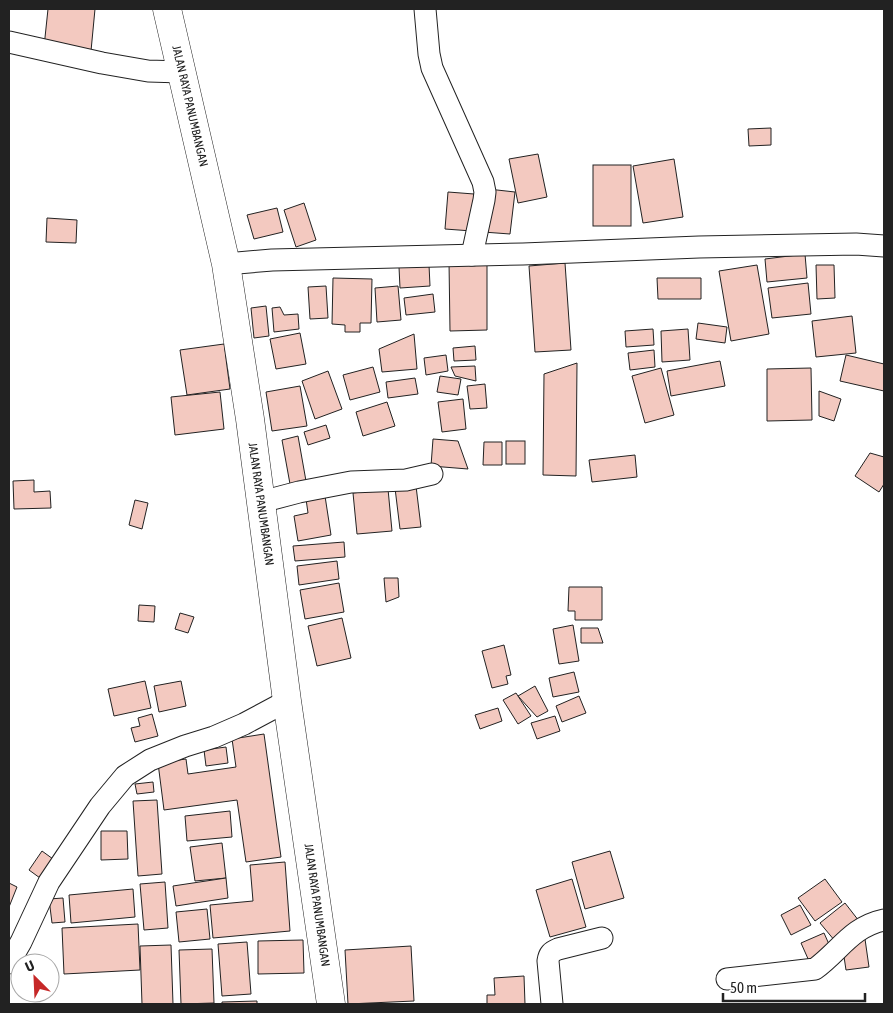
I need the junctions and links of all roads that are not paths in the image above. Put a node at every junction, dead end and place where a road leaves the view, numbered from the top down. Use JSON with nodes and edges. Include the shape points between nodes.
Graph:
{"nodes":[{"id":1,"x":168,"y":9,"type":"edge"},
{"id":2,"x":425,"y":9,"type":"edge"},
{"id":3,"x":9,"y":42,"type":"edge"},
{"id":4,"x":182,"y":72,"type":"junction"},
{"id":5,"x":884,"y":246,"type":"edge"},
{"id":6,"x":472,"y":255,"type":"junction"},
{"id":7,"x":226,"y":264,"type":"junction"},
{"id":8,"x":432,"y":474,"type":"dead end"},
{"id":9,"x":261,"y":502,"type":"junction"},
{"id":10,"x":287,"y":701,"type":"junction"},
{"id":11,"x":884,"y":920,"type":"edge"},
{"id":12,"x":602,"y":938,"type":"dead end"},
{"id":13,"x":9,"y":963,"type":"edge"},
{"id":14,"x":727,"y":979,"type":"dead end"},
{"id":15,"x":331,"y":1004,"type":"edge"},
{"id":16,"x":552,"y":1004,"type":"edge"}],
"edges":[{"from":1,"to":4,"type":"main road","name":"JALAN RAYA PANUMBANGAN"},
{"from":2,"to":6,"type":"street","via":[[432,68],[485,192]]},
{"from":3,"to":4,"type":"street","via":[[139,70]]},
{"from":4,"to":7,"type":"main road","name":"JALAN RAYA PANUMBANGAN"},
{"from":5,"to":6,"type":"street","via":[[699,247]]},
{"from":6,"to":7,"type":"street"},
{"from":7,"to":9,"type":"main road","name":"JALAN RAYA PANUMBANGAN"},
{"from":8,"to":9,"type":"street","via":[[406,480],[351,482]]},
{"from":9,"to":10,"type":"main road","name":"JALAN RAYA PANUMBANGAN"},
{"from":10,"to":13,"type":"street","via":[[214,737],[150,760],[125,776],[100,806],[49,882]]},
{"from":10,"to":15,"type":"main road","name":"JALAN RAYA PANUMBANGAN"},
{"from":11,"to":14,"type":"street","via":[[861,928],[815,969]]},
{"from":12,"to":16,"type":"street","via":[[558,949],[549,955]]}]}
